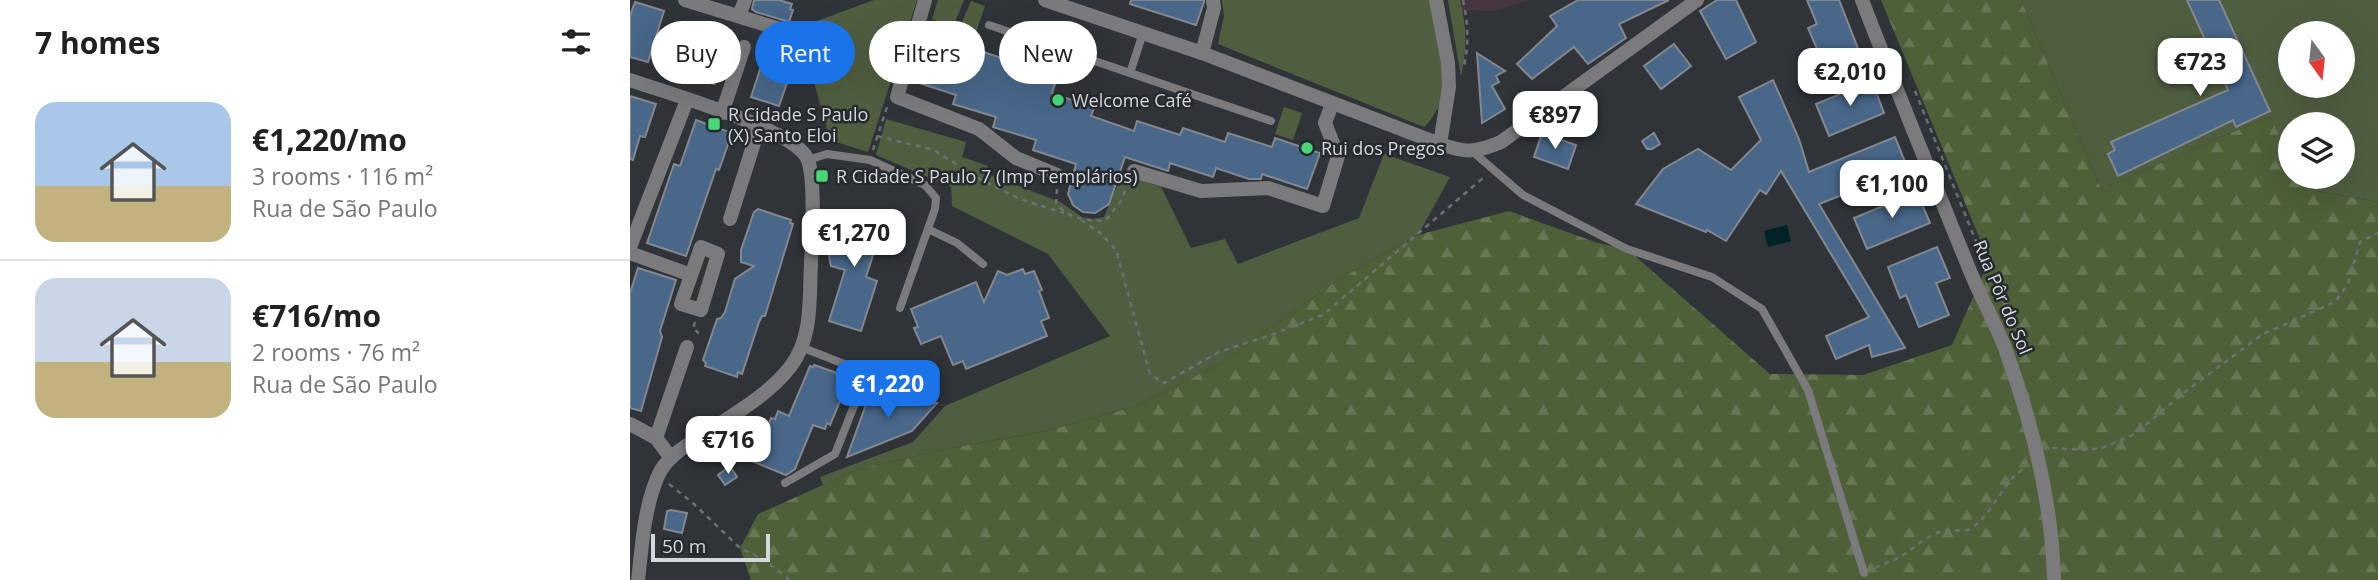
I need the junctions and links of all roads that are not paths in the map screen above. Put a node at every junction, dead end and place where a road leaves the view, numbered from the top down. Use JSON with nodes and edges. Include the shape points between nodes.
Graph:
{"nodes":[{"id":1,"x":685,"y":0,"type":"edge"},
{"id":2,"x":745,"y":0,"type":"edge"},
{"id":3,"x":925,"y":0,"type":"edge"},
{"id":4,"x":1045,"y":0,"type":"edge"},
{"id":5,"x":1213,"y":0,"type":"edge"},
{"id":6,"x":1436,"y":0,"type":"edge"},
{"id":7,"x":1697,"y":0,"type":"edge"},
{"id":8,"x":1863,"y":0,"type":"edge"},
{"id":9,"x":740,"y":16,"type":"junction"},
{"id":10,"x":756,"y":21,"type":"edge"},
{"id":11,"x":989,"y":25,"type":"dead end"},
{"id":12,"x":1143,"y":33,"type":"junction"},
{"id":13,"x":744,"y":47,"type":"dead end"},
{"id":14,"x":1202,"y":53,"type":"junction"},
{"id":15,"x":1130,"y":73,"type":"junction"},
{"id":16,"x":630,"y":80,"type":"edge"},
{"id":17,"x":687,"y":100,"type":"junction"},
{"id":18,"x":1332,"y":104,"type":"junction"},
{"id":19,"x":722,"y":113,"type":"junction"},
{"id":20,"x":1271,"y":121,"type":"dead end"},
{"id":21,"x":759,"y":127,"type":"junction"},
{"id":22,"x":1440,"y":145,"type":"junction"},
{"id":23,"x":1473,"y":152,"type":"junction"},
{"id":24,"x":808,"y":160,"type":"junction"},
{"id":25,"x":1134,"y":171,"type":"road end"},
{"id":26,"x":1057,"y":175,"type":"road end"},
{"id":27,"x":730,"y":219,"type":"dead end"},
{"id":28,"x":928,"y":229,"type":"junction"},
{"id":29,"x":630,"y":250,"type":"edge"},
{"id":30,"x":983,"y":264,"type":"dead end"},
{"id":31,"x":691,"y":275,"type":"dead end"},
{"id":32,"x":900,"y":308,"type":"dead end"},
{"id":33,"x":687,"y":347,"type":"dead end"},
{"id":34,"x":801,"y":347,"type":"junction"},
{"id":35,"x":630,"y":424,"type":"edge"},
{"id":36,"x":656,"y":438,"type":"junction"},
{"id":37,"x":671,"y":458,"type":"junction"},
{"id":38,"x":785,"y":482,"type":"dead end"},
{"id":39,"x":1864,"y":573,"type":"road end"},
{"id":40,"x":638,"y":580,"type":"edge"},
{"id":41,"x":2054,"y":580,"type":"edge"}],
"edges":[{"from":1,"to":9,"type":"street"},
{"from":2,"to":9,"type":"street"},
{"from":3,"to":26,"type":"street","via":[[897,97],[979,129],[1016,158]]},
{"from":4,"to":12,"type":"street"},
{"from":5,"to":14,"type":"street"},
{"from":6,"to":22,"type":"street","via":[[1450,87]]},
{"from":7,"to":23,"type":"street","via":[[1501,142]]},
{"from":8,"to":41,"type":"street","name":"Rua Pôr do Sol","via":[[2004,346],[2040,466]]},
{"from":9,"to":10,"type":"street"},
{"from":11,"to":15,"type":"lane"},
{"from":12,"to":14,"type":"street"},
{"from":12,"to":15,"type":"lane"},
{"from":13,"to":19,"type":"street"},
{"from":14,"to":18,"type":"street"},
{"from":15,"to":20,"type":"lane"},
{"from":16,"to":17,"type":"street"},
{"from":17,"to":19,"type":"street"},
{"from":17,"to":29,"type":"street"},
{"from":18,"to":22,"type":"street"},
{"from":18,"to":25,"type":"street","via":[[1325,123],[1338,156],[1322,206],[1268,188],[1201,191]]},
{"from":19,"to":21,"type":"street"},
{"from":21,"to":24,"type":"street","via":[[789,140]]},
{"from":21,"to":27,"type":"street"},
{"from":22,"to":23,"type":"street"},
{"from":23,"to":39,"type":"lane","via":[[1523,195],[1627,249],[1712,277],[1762,309],[1808,390]]},
{"from":24,"to":28,"type":"lane","via":[[827,154],[870,160],[925,185],[936,198]]},
{"from":24,"to":34,"type":"street","via":[[809,318]]},
{"from":28,"to":30,"type":"lane","via":[[957,243]]},
{"from":28,"to":32,"type":"lane"},
{"from":29,"to":31,"type":"street"},
{"from":33,"to":36,"type":"street"},
{"from":34,"to":37,"type":"street","via":[[774,385]]},
{"from":34,"to":38,"type":"lane","via":[[867,373],[835,454]]},
{"from":35,"to":36,"type":"street"},
{"from":36,"to":37,"type":"street"},
{"from":37,"to":40,"type":"street","via":[[658,475],[646,516]]}]}
